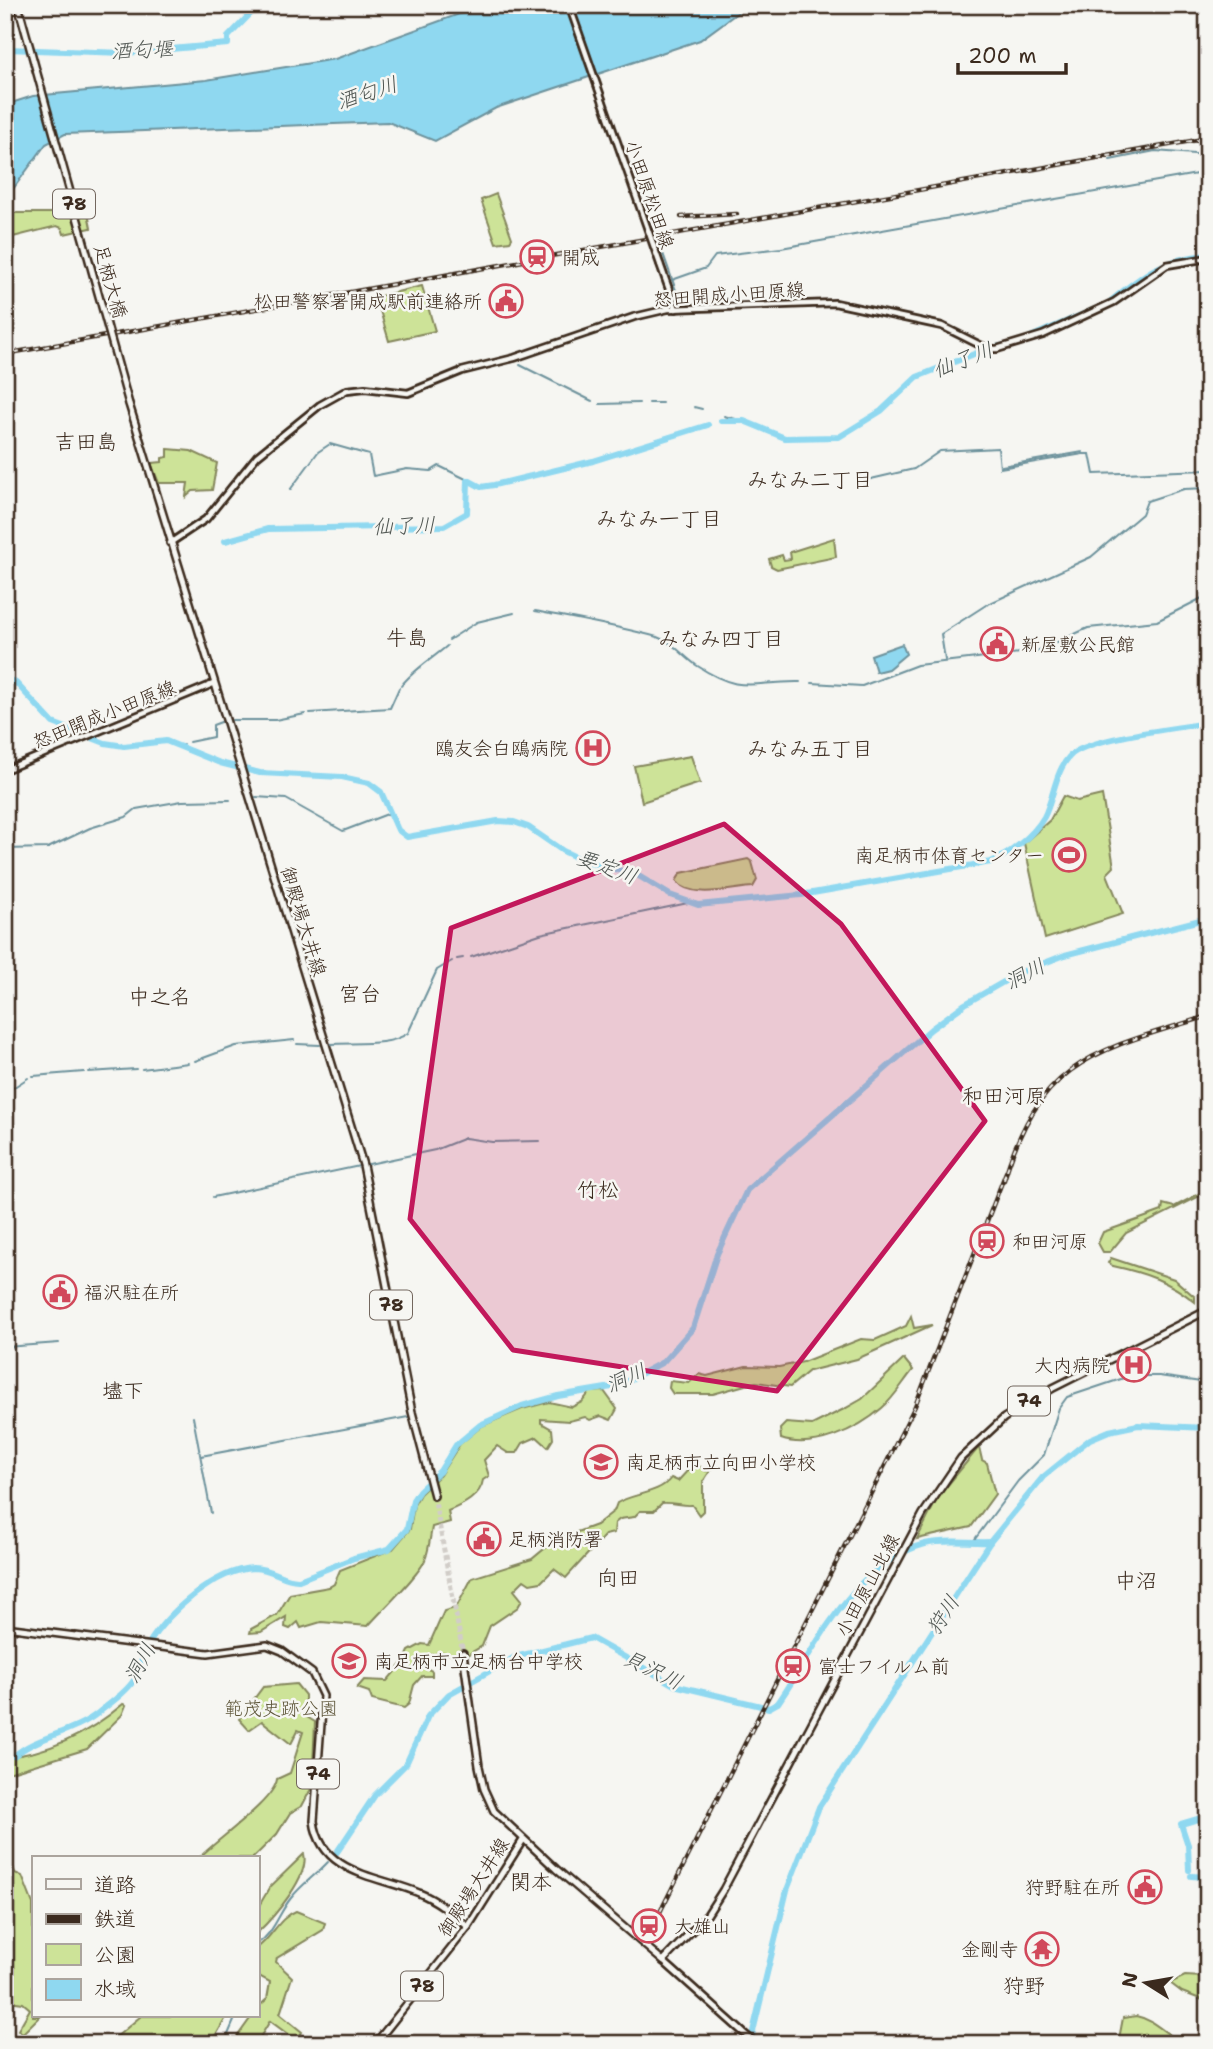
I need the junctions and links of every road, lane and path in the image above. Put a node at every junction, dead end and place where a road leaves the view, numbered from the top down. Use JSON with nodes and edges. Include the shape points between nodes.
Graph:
{"nodes":[{"id":1,"x":18,"y":5,"type":"edge"},
{"id":2,"x":569,"y":5,"type":"edge"},
{"id":3,"x":1208,"y":258,"type":"edge"},
{"id":4,"x":676,"y":309,"type":"junction"},
{"id":5,"x":129,"y":404,"type":"joint"},
{"id":6,"x":170,"y":542,"type":"junction"},
{"id":7,"x":213,"y":684,"type":"junction"},
{"id":8,"x":5,"y":770,"type":"edge"},
{"id":9,"x":1208,"y":1310,"type":"edge"},
{"id":10,"x":434,"y":1496,"type":"tunnel mouth"},
{"id":11,"x":5,"y":1627,"type":"edge"},
{"id":12,"x":463,"y":1653,"type":"tunnel mouth"},
{"id":13,"x":523,"y":1840,"type":"junction"},
{"id":14,"x":468,"y":1927,"type":"junction"},
{"id":15,"x":663,"y":1961,"type":"junction"},
{"id":16,"x":375,"y":2044,"type":"edge"},
{"id":17,"x":756,"y":2044,"type":"edge"}],
"edges":[{"from":1,"to":5,"type":"main road","name":"足柄大橋","number":"78","bridge":true},
{"from":2,"to":4,"type":"main road","name":"小田原松田線","bridge":true},
{"from":3,"to":4,"type":"main road","name":"怒田開成小田原線","via":[[1167,265],[1114,302],[1043,335],[992,350],[942,326],[835,303]]},
{"from":4,"to":6,"type":"main road","name":"怒田開成小田原線","via":[[634,317],[408,393],[365,388],[338,393],[257,456],[206,519]]},
{"from":5,"to":6,"type":"main road","name":"御殿場大井線","number":"78"},
{"from":6,"to":7,"type":"main road","name":"御殿場大井線","number":"78"},
{"from":7,"to":8,"type":"main road","name":"怒田開成小田原線"},
{"from":7,"to":10,"type":"main road","name":"御殿場大井線","number":"78","via":[[363,1163],[412,1412]]},
{"from":9,"to":15,"type":"main road","name":"小田原山北線","number":"74","via":[[1044,1393],[1004,1418],[950,1471],[902,1551],[723,1890],[707,1915]]},
{"from":11,"to":14,"type":"main road","number":"74","via":[[216,1654],[267,1645],[282,1651],[321,1687],[324,1706],[314,1821],[334,1860],[346,1869],[430,1898]]},
{"from":12,"to":13,"type":"main road","name":"御殿場大井線","via":[[484,1788],[494,1811]]},
{"from":13,"to":14,"type":"main road","name":"御殿場大井線","number":"78"},
{"from":13,"to":15,"type":"main road"},
{"from":14,"to":16,"type":"main road","name":"御殿場大井線","number":"78"},
{"from":15,"to":17,"type":"main road"}]}
